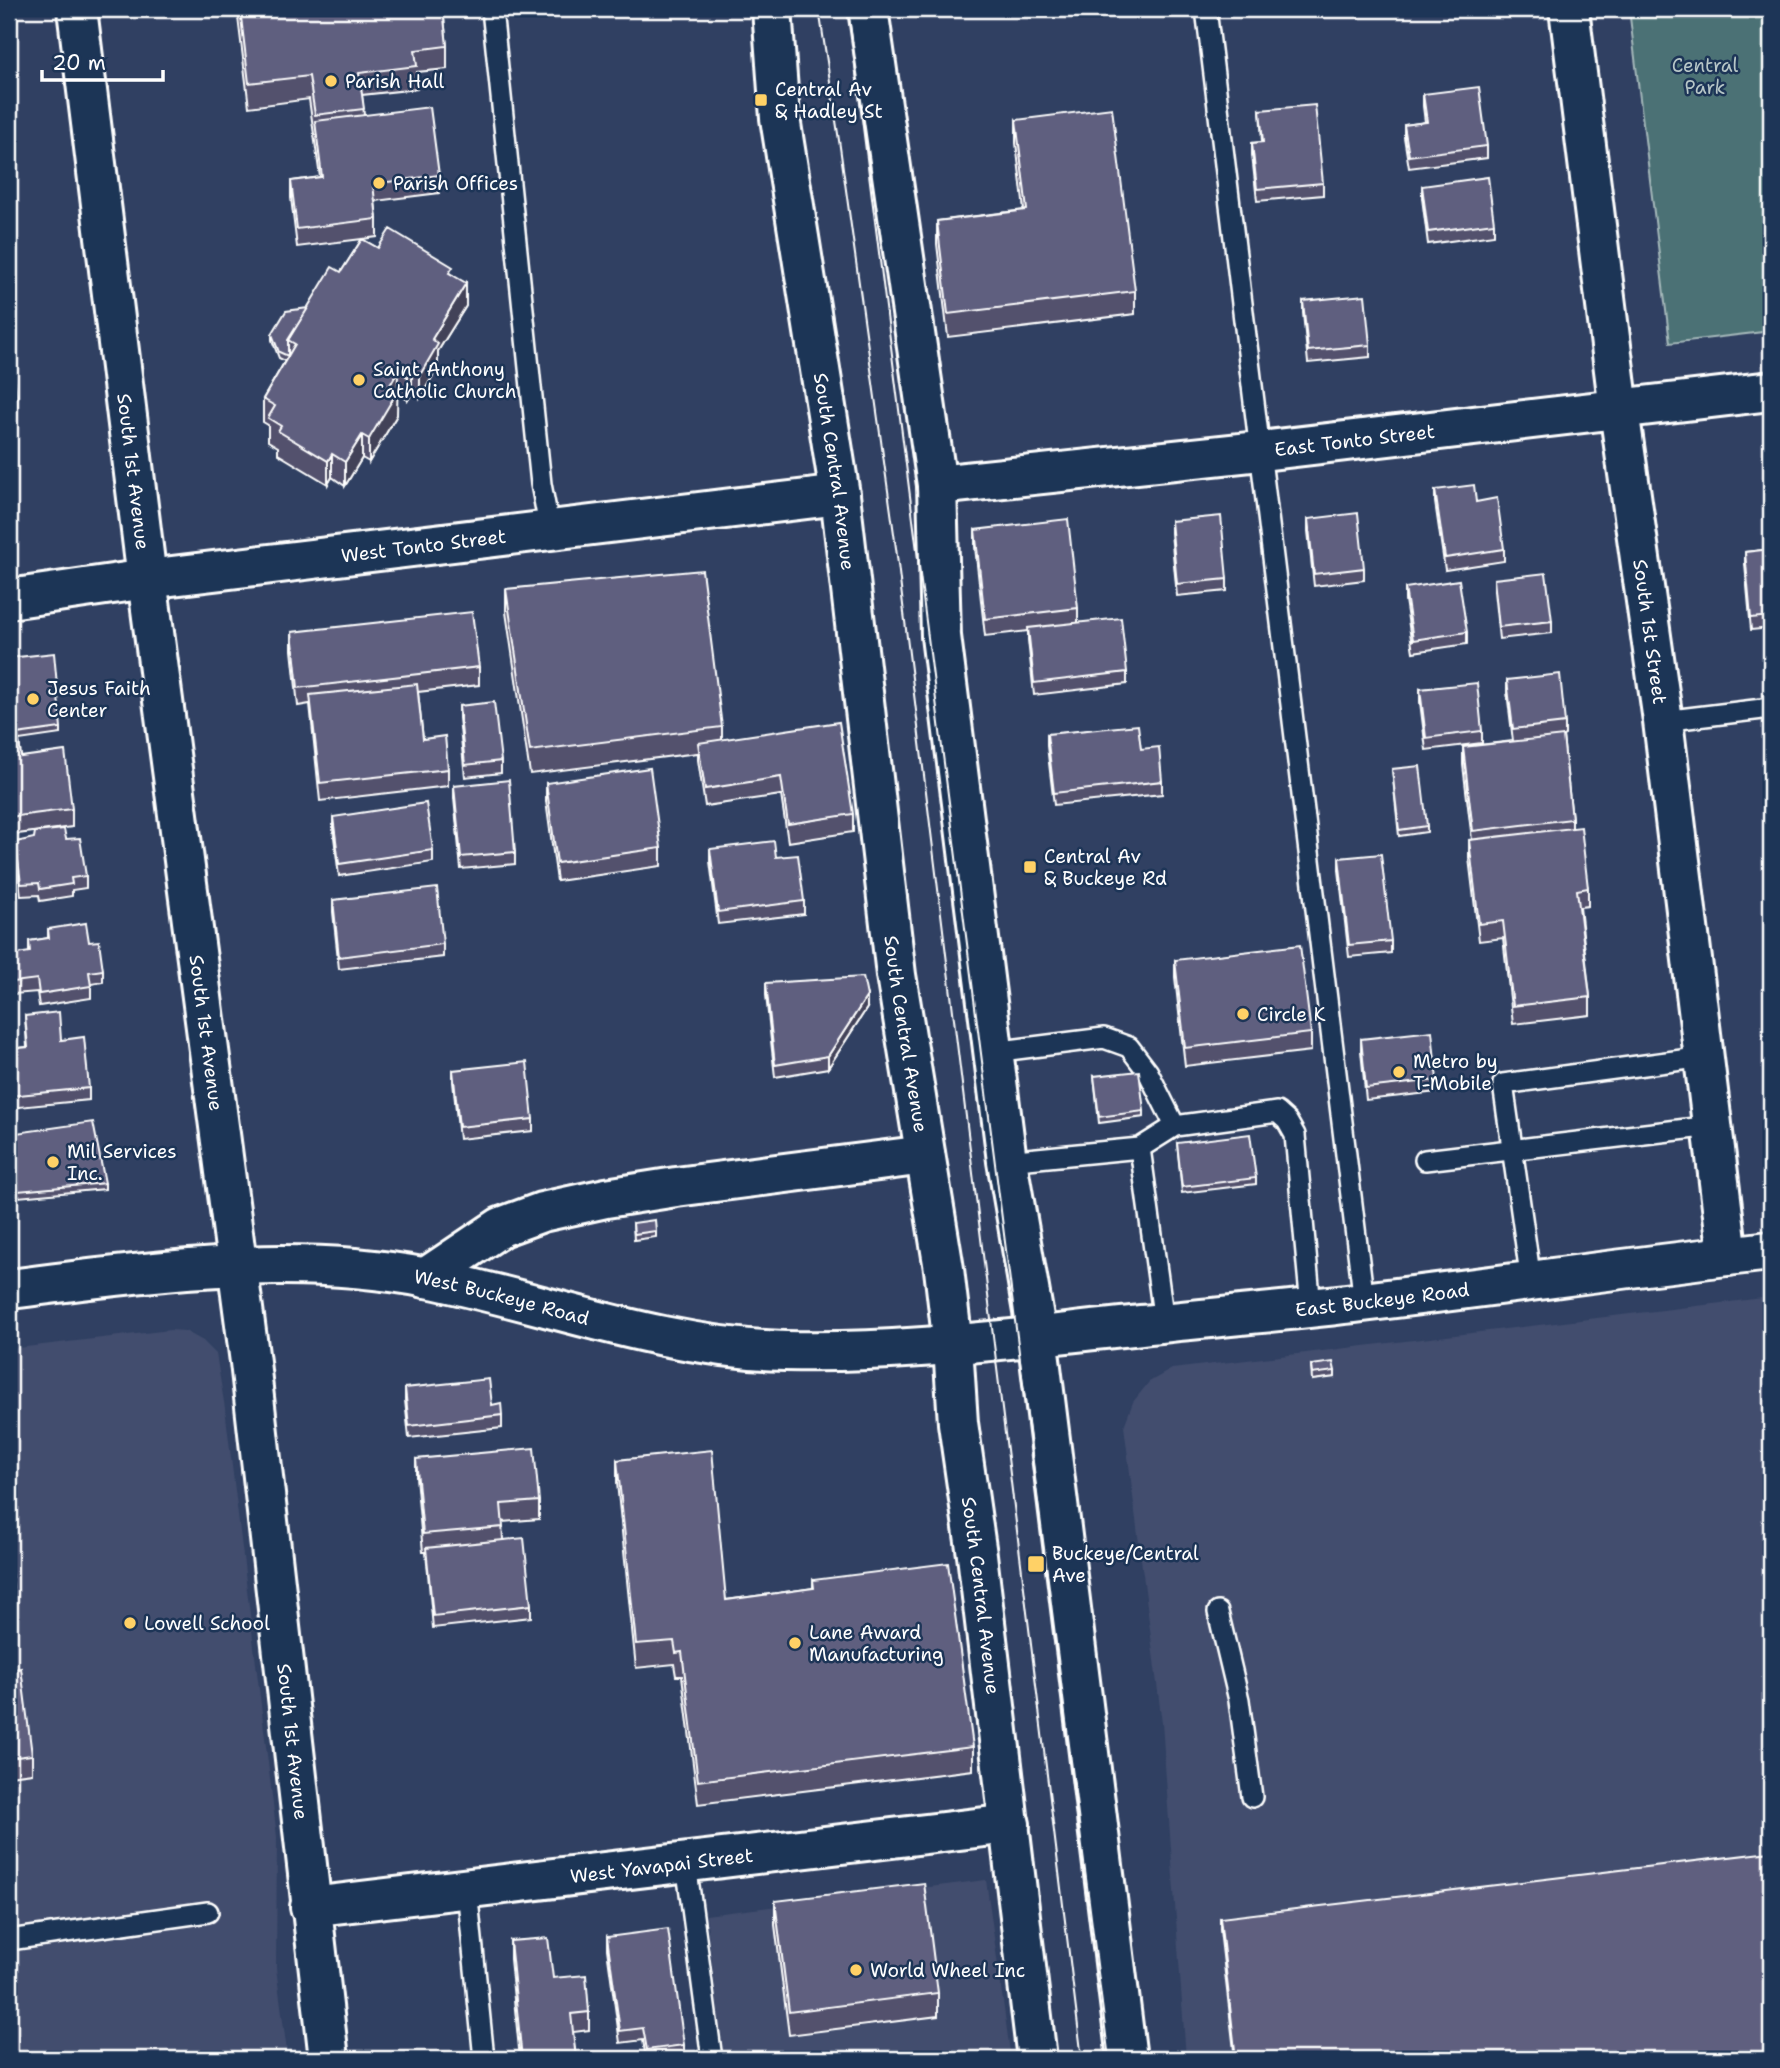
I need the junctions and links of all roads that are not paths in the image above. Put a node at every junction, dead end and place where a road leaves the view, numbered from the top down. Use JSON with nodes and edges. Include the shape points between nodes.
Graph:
{"nodes":[{"id":1,"x":76,"y":9,"type":"edge"},
{"id":2,"x":492,"y":9,"type":"edge"},
{"id":3,"x":772,"y":9,"type":"edge"},
{"id":4,"x":868,"y":9,"type":"edge"},
{"id":5,"x":1206,"y":9,"type":"edge"},
{"id":6,"x":1569,"y":9,"type":"edge"},
{"id":7,"x":1771,"y":391,"type":"edge"},
{"id":8,"x":1619,"y":410,"type":"junction"},
{"id":9,"x":1260,"y":451,"type":"junction"},
{"id":10,"x":937,"y":485,"type":"junction"},
{"id":11,"x":840,"y":495,"type":"junction"},
{"id":12,"x":550,"y":531,"type":"junction"},
{"id":13,"x":147,"y":579,"type":"junction"},
{"id":14,"x":9,"y":599,"type":"edge"},
{"id":15,"x":1771,"y":708,"type":"edge"},
{"id":16,"x":1663,"y":721,"type":"junction"},
{"id":17,"x":993,"y":1052,"type":"junction"},
{"id":18,"x":1704,"y":1058,"type":"junction"},
{"id":19,"x":1175,"y":1126,"type":"junction"},
{"id":20,"x":1712,"y":1126,"type":"junction"},
{"id":21,"x":1140,"y":1149,"type":"junction"},
{"id":22,"x":1512,"y":1150,"type":"junction"},
{"id":23,"x":925,"y":1155,"type":"junction"},
{"id":24,"x":1425,"y":1160,"type":"dead end"},
{"id":25,"x":1007,"y":1161,"type":"junction"},
{"id":26,"x":1771,"y":1251,"type":"edge"},
{"id":27,"x":1728,"y":1256,"type":"junction"},
{"id":28,"x":236,"y":1265,"type":"junction"},
{"id":29,"x":425,"y":1278,"type":"junction"},
{"id":30,"x":1531,"y":1281,"type":"junction"},
{"id":31,"x":9,"y":1289,"type":"edge"},
{"id":32,"x":1364,"y":1302,"type":"junction"},
{"id":33,"x":1311,"y":1307,"type":"junction"},
{"id":34,"x":1164,"y":1322,"type":"junction"},
{"id":35,"x":1037,"y":1335,"type":"junction"},
{"id":36,"x":993,"y":1341,"type":"joint"},
{"id":37,"x":953,"y":1346,"type":"junction"},
{"id":38,"x":1217,"y":1612,"type":"dead end"},
{"id":39,"x":1252,"y":1797,"type":"dead end"},
{"id":40,"x":1010,"y":1824,"type":"junction"},
{"id":41,"x":686,"y":1863,"type":"junction"},
{"id":42,"x":467,"y":1889,"type":"junction"},
{"id":43,"x":310,"y":1907,"type":"junction"},
{"id":44,"x":208,"y":1912,"type":"dead end"},
{"id":45,"x":9,"y":1940,"type":"edge"},
{"id":46,"x":329,"y":2059,"type":"edge"},
{"id":47,"x":484,"y":2059,"type":"edge"},
{"id":48,"x":712,"y":2059,"type":"edge"},
{"id":49,"x":1037,"y":2059,"type":"edge"},
{"id":50,"x":1127,"y":2059,"type":"edge"}],
"edges":[{"from":1,"to":13,"type":"main road","name":"South 1st Avenue"},
{"from":2,"to":12,"type":"lane","via":[[541,484]]},
{"from":3,"to":11,"type":"main road","name":"South Central Avenue","via":[[780,118]]},
{"from":4,"to":10,"type":"main road"},
{"from":5,"to":9,"type":"lane"},
{"from":6,"to":8,"type":"main road","name":"South 1st Street"},
{"from":7,"to":8,"type":"main road","name":"East Tonto Street"},
{"from":8,"to":9,"type":"main road","name":"East Tonto Street"},
{"from":8,"to":16,"type":"main road","name":"South 1st Street"},
{"from":9,"to":10,"type":"main road","name":"East Tonto Street"},
{"from":9,"to":32,"type":"lane"},
{"from":10,"to":17,"type":"main road","via":[[941,636]]},
{"from":11,"to":12,"type":"main road","name":"West Tonto Street"},
{"from":11,"to":23,"type":"main road","name":"South Central Avenue","via":[[896,975]]},
{"from":12,"to":13,"type":"main road","name":"West Tonto Street"},
{"from":13,"to":14,"type":"main road","name":"West Tonto Street"},
{"from":13,"to":28,"type":"main road","name":"South 1st Avenue"},
{"from":15,"to":16,"type":"lane"},
{"from":16,"to":18,"type":"main road","name":"South 1st Street"},
{"from":17,"to":19,"type":"lane","via":[[1104,1038],[1129,1047],[1148,1072]]},
{"from":17,"to":25,"type":"main road"},
{"from":18,"to":20,"type":"main road","name":"South 1st Street"},
{"from":18,"to":22,"type":"lane","via":[[1503,1083]]},
{"from":19,"to":21,"type":"lane"},
{"from":19,"to":33,"type":"lane","via":[[1277,1112],[1287,1121],[1295,1135]]},
{"from":20,"to":22,"type":"lane"},
{"from":20,"to":27,"type":"main road","name":"South 1st Street"},
{"from":21,"to":25,"type":"lane"},
{"from":21,"to":34,"type":"lane"},
{"from":22,"to":24,"type":"lane"},
{"from":22,"to":30,"type":"lane"},
{"from":23,"to":29,"type":"main road","via":[[676,1187],[542,1212],[501,1227]]},
{"from":23,"to":37,"type":"main road","name":"South Central Avenue"},
{"from":25,"to":35,"type":"main road"},
{"from":26,"to":27,"type":"main road","name":"East Buckeye Road"},
{"from":27,"to":30,"type":"main road","name":"East Buckeye Road"},
{"from":28,"to":29,"type":"main road","name":"West Buckeye Road","via":[[344,1267]]},
{"from":28,"to":31,"type":"main road","name":"West Buckeye Road"},
{"from":28,"to":43,"type":"main road","name":"South 1st Avenue"},
{"from":29,"to":37,"type":"main road","name":"West Buckeye Road","via":[[615,1327],[717,1345],[779,1351]]},
{"from":30,"to":32,"type":"main road","name":"East Buckeye Road"},
{"from":32,"to":33,"type":"main road","name":"East Buckeye Road"},
{"from":33,"to":34,"type":"main road","name":"East Buckeye Road"},
{"from":34,"to":35,"type":"main road","name":"East Buckeye Road"},
{"from":35,"to":36,"type":"main road","name":"East Buckeye Road"},
{"from":35,"to":50,"type":"main road"},
{"from":36,"to":37,"type":"main road","name":"West Buckeye Road"},
{"from":37,"to":40,"type":"main road","name":"South Central Avenue","via":[[958,1423]]},
{"from":38,"to":39,"type":"lane","via":[[1238,1700]]},
{"from":40,"to":41,"type":"main road","name":"West Yavapai Street"},
{"from":40,"to":49,"type":"main road","name":"South Central Avenue"},
{"from":41,"to":42,"type":"main road","name":"West Yavapai Street"},
{"from":41,"to":48,"type":"lane"},
{"from":42,"to":43,"type":"main road","name":"West Yavapai Street"},
{"from":42,"to":47,"type":"lane"},
{"from":43,"to":46,"type":"main road","name":"South 1st Avenue"},
{"from":44,"to":45,"type":"lane"}]}
